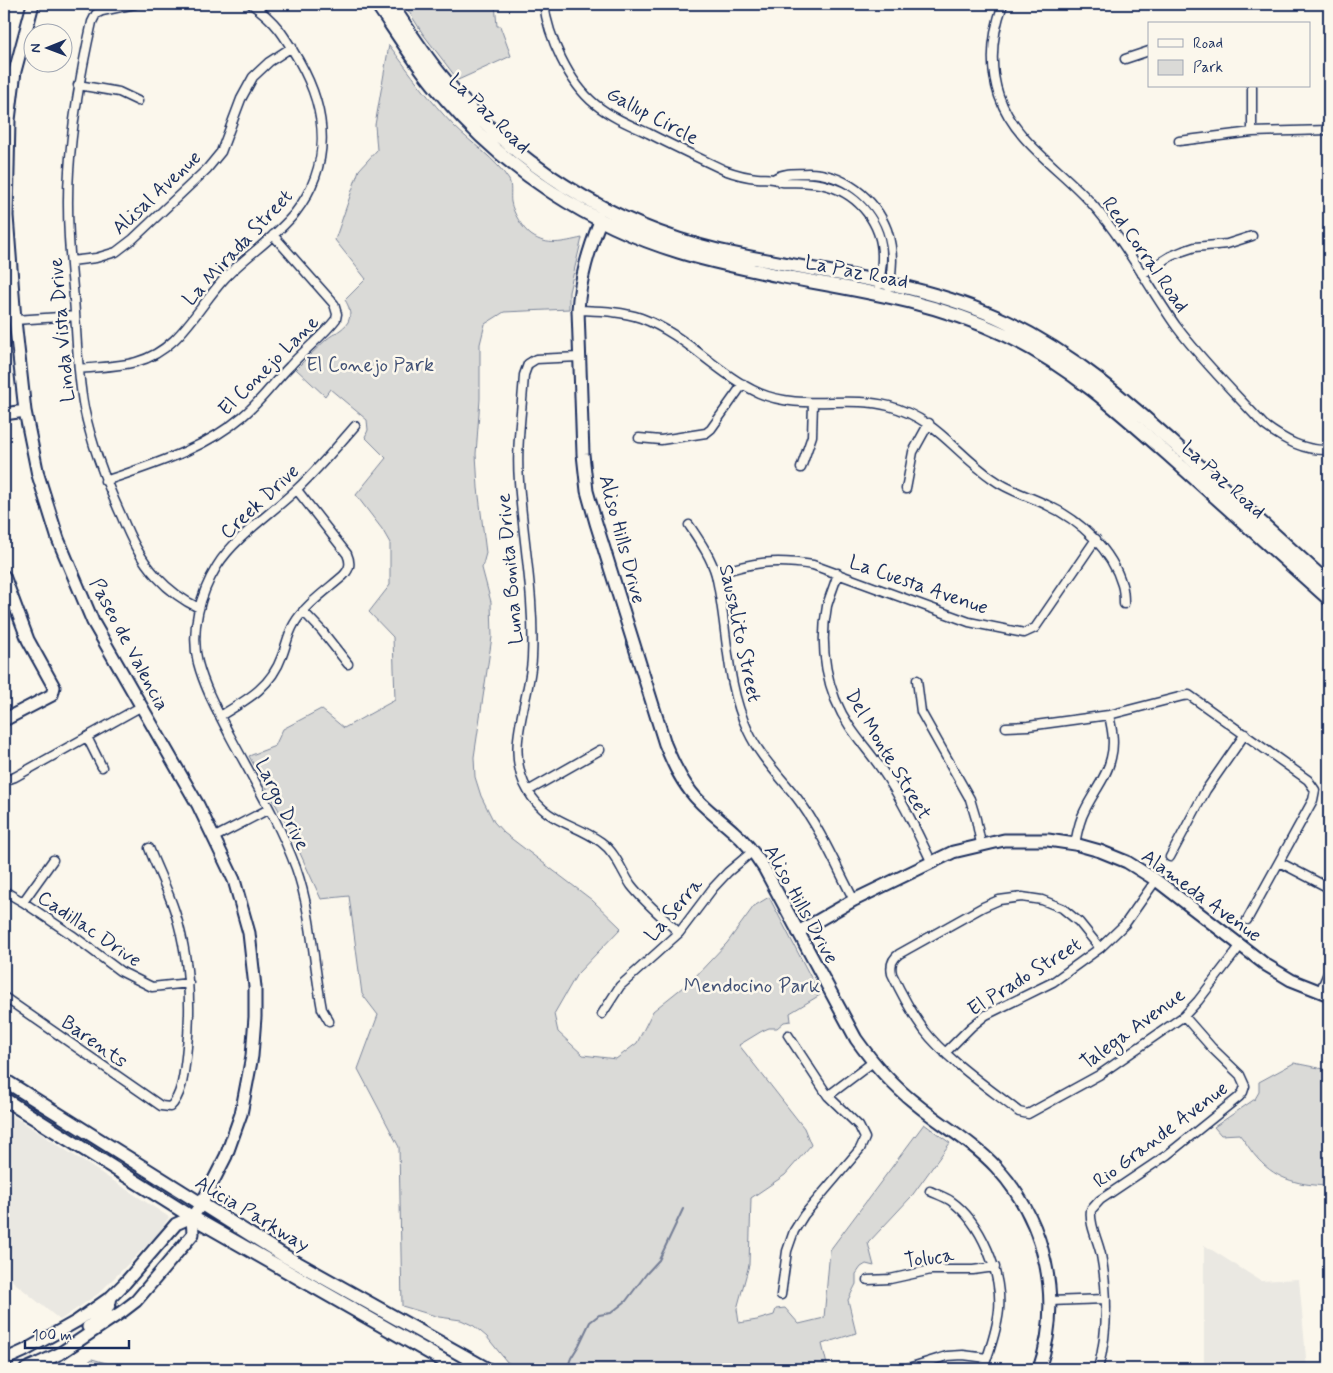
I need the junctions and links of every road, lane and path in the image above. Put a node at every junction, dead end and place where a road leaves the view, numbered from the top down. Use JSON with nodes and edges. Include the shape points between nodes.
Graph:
{"nodes":[{"id":1,"x":33,"y":4,"type":"edge"},
{"id":2,"x":136,"y":4,"type":"edge"},
{"id":3,"x":251,"y":4,"type":"edge"},
{"id":4,"x":377,"y":4,"type":"edge"},
{"id":5,"x":391,"y":4,"type":"edge"},
{"id":6,"x":544,"y":4,"type":"edge"},
{"id":7,"x":1003,"y":4,"type":"edge"},
{"id":8,"x":292,"y":47,"type":"junction"},
{"id":9,"x":1148,"y":51,"type":"edge"},
{"id":10,"x":1125,"y":59,"type":"dead end"},
{"id":11,"x":10,"y":70,"type":"edge"},
{"id":12,"x":78,"y":85,"type":"junction"},
{"id":13,"x":1252,"y":88,"type":"edge"},
{"id":14,"x":138,"y":101,"type":"dead end"},
{"id":15,"x":1329,"y":130,"type":"edge"},
{"id":16,"x":1252,"y":132,"type":"junction"},
{"id":17,"x":1179,"y":141,"type":"dead end"},
{"id":18,"x":602,"y":215,"type":"junction"},
{"id":19,"x":272,"y":236,"type":"junction"},
{"id":20,"x":1252,"y":236,"type":"dead end"},
{"id":21,"x":71,"y":261,"type":"junction"},
{"id":22,"x":1142,"y":274,"type":"junction"},
{"id":23,"x":884,"y":289,"type":"junction"},
{"id":24,"x":578,"y":310,"type":"junction"},
{"id":25,"x":75,"y":316,"type":"junction"},
{"id":26,"x":15,"y":320,"type":"junction"},
{"id":27,"x":580,"y":357,"type":"junction"},
{"id":28,"x":79,"y":369,"type":"junction"},
{"id":29,"x":743,"y":384,"type":"junction"},
{"id":30,"x":813,"y":403,"type":"junction"},
{"id":31,"x":25,"y":411,"type":"junction"},
{"id":32,"x":4,"y":414,"type":"edge"},
{"id":33,"x":929,"y":423,"type":"junction"},
{"id":34,"x":355,"y":426,"type":"dead end"},
{"id":35,"x":639,"y":438,"type":"dead end"},
{"id":36,"x":1329,"y":450,"type":"edge"},
{"id":37,"x":801,"y":468,"type":"dead end"},
{"id":38,"x":105,"y":481,"type":"junction"},
{"id":39,"x":906,"y":489,"type":"dead end"},
{"id":40,"x":297,"y":490,"type":"junction"},
{"id":41,"x":689,"y":526,"type":"dead end"},
{"id":42,"x":1096,"y":539,"type":"junction"},
{"id":43,"x":716,"y":574,"type":"junction"},
{"id":44,"x":838,"y":574,"type":"junction"},
{"id":45,"x":4,"y":576,"type":"edge"},
{"id":46,"x":1329,"y":584,"type":"edge"},
{"id":47,"x":1329,"y":600,"type":"edge"},
{"id":48,"x":1124,"y":604,"type":"dead end"},
{"id":49,"x":199,"y":608,"type":"junction"},
{"id":50,"x":303,"y":611,"type":"junction"},
{"id":51,"x":348,"y":664,"type":"dead end"},
{"id":52,"x":917,"y":680,"type":"dead end"},
{"id":53,"x":142,"y":706,"type":"junction"},
{"id":54,"x":1109,"y":715,"type":"junction"},
{"id":55,"x":220,"y":716,"type":"junction"},
{"id":56,"x":4,"y":720,"type":"edge"},
{"id":57,"x":1006,"y":728,"type":"dead end"},
{"id":58,"x":1245,"y":734,"type":"junction"},
{"id":59,"x":86,"y":737,"type":"junction"},
{"id":60,"x":600,"y":750,"type":"dead end"},
{"id":61,"x":102,"y":767,"type":"dead end"},
{"id":62,"x":4,"y":781,"type":"edge"},
{"id":63,"x":528,"y":791,"type":"junction"},
{"id":64,"x":269,"y":809,"type":"junction"},
{"id":65,"x":215,"y":838,"type":"junction"},
{"id":66,"x":981,"y":844,"type":"junction"},
{"id":67,"x":1074,"y":844,"type":"junction"},
{"id":68,"x":149,"y":848,"type":"dead end"},
{"id":69,"x":753,"y":851,"type":"junction"},
{"id":70,"x":1170,"y":856,"type":"dead end"},
{"id":71,"x":53,"y":860,"type":"dead end"},
{"id":72,"x":931,"y":861,"type":"junction"},
{"id":73,"x":1280,"y":862,"type":"junction"},
{"id":74,"x":1156,"y":880,"type":"junction"},
{"id":75,"x":1329,"y":888,"type":"edge"},
{"id":76,"x":4,"y":891,"type":"edge"},
{"id":77,"x":854,"y":900,"type":"junction"},
{"id":78,"x":22,"y":902,"type":"junction"},
{"id":79,"x":1248,"y":920,"type":"dead end"},
{"id":80,"x":798,"y":932,"type":"junction"},
{"id":81,"x":679,"y":933,"type":"junction"},
{"id":82,"x":1241,"y":945,"type":"junction"},
{"id":83,"x":1100,"y":948,"type":"junction"},
{"id":84,"x":1329,"y":971,"type":"edge"},
{"id":85,"x":189,"y":984,"type":"junction"},
{"id":86,"x":1324,"y":993,"type":"edge"},
{"id":87,"x":4,"y":997,"type":"edge"},
{"id":88,"x":602,"y":1014,"type":"dead end"},
{"id":89,"x":1184,"y":1016,"type":"junction"},
{"id":90,"x":329,"y":1021,"type":"dead end"},
{"id":91,"x":788,"y":1035,"type":"dead end"},
{"id":92,"x":945,"y":1053,"type":"junction"},
{"id":93,"x":873,"y":1062,"type":"junction"},
{"id":94,"x":4,"y":1080,"type":"edge"},
{"id":95,"x":15,"y":1087,"type":"junction"},
{"id":96,"x":828,"y":1096,"type":"junction"},
{"id":97,"x":5,"y":1100,"type":"edge"},
{"id":98,"x":930,"y":1191,"type":"dead end"},
{"id":99,"x":202,"y":1204,"type":"junction"},
{"id":100,"x":192,"y":1218,"type":"junction"},
{"id":101,"x":995,"y":1268,"type":"junction"},
{"id":102,"x":868,"y":1280,"type":"dead end"},
{"id":103,"x":342,"y":1286,"type":"junction"},
{"id":104,"x":782,"y":1295,"type":"dead end"},
{"id":105,"x":111,"y":1297,"type":"junction"},
{"id":106,"x":1106,"y":1299,"type":"junction"},
{"id":107,"x":335,"y":1300,"type":"junction"},
{"id":108,"x":1050,"y":1301,"type":"junction"},
{"id":109,"x":72,"y":1346,"type":"junction"},
{"id":110,"x":987,"y":1358,"type":"junction"},
{"id":111,"x":4,"y":1360,"type":"edge"},
{"id":112,"x":26,"y":1369,"type":"edge"},
{"id":113,"x":458,"y":1369,"type":"edge"},
{"id":114,"x":487,"y":1369,"type":"edge"},
{"id":115,"x":905,"y":1369,"type":"edge"},
{"id":116,"x":983,"y":1369,"type":"edge"},
{"id":117,"x":1038,"y":1369,"type":"edge"},
{"id":118,"x":1098,"y":1369,"type":"edge"}],
"edges":[{"from":1,"to":11,"type":"street","name":"Paseo de Valencia"},
{"from":2,"to":12,"type":"street","name":"Linda Vista Drive","via":[[96,14]]},
{"from":3,"to":8,"type":"street","name":"La Mirada Street","via":[[267,15]]},
{"from":4,"to":18,"type":"main road","name":"La Paz Road","via":[[430,80],[463,119],[505,158],[553,193]]},
{"from":5,"to":18,"type":"main road","name":"La Paz Road","via":[[440,74],[483,122],[526,159]]},
{"from":6,"to":23,"type":"street","name":"Gallup Circle","via":[[548,24],[568,70],[594,103],[612,116],[741,176],[760,179],[775,178],[781,174],[812,173],[845,182],[865,196],[887,230],[892,257]]},
{"from":7,"to":22,"type":"street","name":"Red Corral Road","via":[[993,43],[993,70],[999,96],[1009,117],[1022,136],[1092,203]]},
{"from":8,"to":19,"type":"street","name":"La Mirada Street","via":[[319,104],[322,147],[307,195]]},
{"from":8,"to":21,"type":"street","name":"Alisal Avenue","via":[[253,77],[241,98],[221,152],[208,169],[116,252]]},
{"from":9,"to":10,"type":"street"},
{"from":11,"to":26,"type":"street","name":"Paseo de Valencia","via":[[7,216]]},
{"from":12,"to":14,"type":"street","via":[[119,92]]},
{"from":12,"to":21,"type":"street","name":"Linda Vista Drive","via":[[69,173]]},
{"from":13,"to":16,"type":"street"},
{"from":15,"to":16,"type":"street"},
{"from":16,"to":17,"type":"street"},
{"from":18,"to":23,"type":"main road","name":"La Paz Road","via":[[649,242],[714,262]]},
{"from":18,"to":24,"type":"street","name":"Aliso Hills Drive","via":[[586,262]]},
{"from":19,"to":28,"type":"street","name":"La Mirada Street","via":[[225,278],[166,347],[137,362]]},
{"from":19,"to":38,"type":"street","name":"El Conejo Lane","via":[[334,304],[337,314],[332,324],[244,416],[226,429],[179,455]]},
{"from":20,"to":22,"type":"street","via":[[1227,244],[1183,251]]},
{"from":21,"to":25,"type":"street","name":"Linda Vista Drive"},
{"from":22,"to":36,"type":"street","name":"Red Corral Road","via":[[1187,340],[1264,425],[1296,444]]},
{"from":23,"to":46,"type":"main road","name":"La Paz Road","via":[[953,300],[996,317],[1079,364],[1126,400]]},
{"from":23,"to":47,"type":"main road","name":"La Paz Road","via":[[977,322],[1028,346],[1072,373],[1120,411]]},
{"from":24,"to":27,"type":"street","name":"Aliso Hills Drive"},
{"from":24,"to":29,"type":"street","via":[[623,313],[649,321]]},
{"from":25,"to":26,"type":"street"},
{"from":25,"to":28,"type":"street","name":"Linda Vista Drive"},
{"from":26,"to":31,"type":"street","name":"Paseo de Valencia"},
{"from":27,"to":63,"type":"street","name":"Luna Bonita Drive","via":[[536,358],[528,364],[524,375],[519,480],[530,586],[532,659],[517,757]]},
{"from":27,"to":69,"type":"street","name":"Aliso Hills Drive","via":[[583,454],[588,491],[665,744],[691,793]]},
{"from":28,"to":38,"type":"street","name":"Linda Vista Drive","via":[[84,407]]},
{"from":29,"to":30,"type":"street","via":[[774,399]]},
{"from":29,"to":35,"type":"street","via":[[706,433],[661,440]]},
{"from":30,"to":33,"type":"street","via":[[868,402],[903,411]]},
{"from":30,"to":37,"type":"street","via":[[812,436]]},
{"from":31,"to":32,"type":"street"},
{"from":31,"to":53,"type":"street","name":"Paseo de Valencia","via":[[38,475],[58,540],[93,622]]},
{"from":33,"to":39,"type":"street","via":[[913,452]]},
{"from":33,"to":42,"type":"street","via":[[993,480],[1068,516]]},
{"from":34,"to":40,"type":"street","name":"Creek Drive"},
{"from":38,"to":49,"type":"street","name":"Linda Vista Drive","via":[[130,536],[157,578]]},
{"from":40,"to":49,"type":"street","name":"Creek Drive","via":[[218,564],[205,587]]},
{"from":40,"to":50,"type":"street","via":[[347,554],[350,566]]},
{"from":41,"to":43,"type":"street","name":"Sausalito Street","via":[[702,544]]},
{"from":42,"to":44,"type":"street","name":"La Cuesta Avenue","via":[[1036,628],[1024,633],[970,622]]},
{"from":42,"to":48,"type":"street","via":[[1109,557],[1122,586]]},
{"from":43,"to":44,"type":"street","name":"La Cuesta Avenue","via":[[768,561],[813,565]]},
{"from":43,"to":77,"type":"street","name":"Sausalito Street","via":[[733,688],[747,730],[768,766],[797,798],[813,822]]},
{"from":44,"to":72,"type":"street","name":"Del Monte Street","via":[[828,605],[823,640],[827,672],[836,700],[849,726],[905,806]]},
{"from":45,"to":56,"type":"street","via":[[28,640],[54,687],[52,695]]},
{"from":49,"to":55,"type":"street","name":"Largo Drive","via":[[195,631],[198,662],[206,690]]},
{"from":50,"to":51,"type":"street"},
{"from":50,"to":55,"type":"street","via":[[272,675],[259,691]]},
{"from":52,"to":66,"type":"street","via":[[921,712],[970,799]]},
{"from":53,"to":59,"type":"street"},
{"from":53,"to":65,"type":"street","name":"Paseo de Valencia"},
{"from":54,"to":57,"type":"street"},
{"from":54,"to":58,"type":"street","via":[[1189,695]]},
{"from":54,"to":67,"type":"street","via":[[1113,736],[1111,758],[1104,778],[1085,810]]},
{"from":55,"to":64,"type":"street","name":"Largo Drive"},
{"from":58,"to":70,"type":"street","via":[[1206,790]]},
{"from":58,"to":73,"type":"street","via":[[1308,780],[1315,790],[1313,800]]},
{"from":59,"to":61,"type":"street"},
{"from":59,"to":62,"type":"street"},
{"from":60,"to":63,"type":"street"},
{"from":63,"to":81,"type":"street","name":"Luna Bonita Drive","via":[[542,810],[602,843],[642,898]]},
{"from":64,"to":65,"type":"street"},
{"from":64,"to":90,"type":"street","name":"Largo Drive","via":[[296,870],[308,912],[322,1009]]},
{"from":65,"to":99,"type":"street","name":"Paseo de Valencia","via":[[234,880],[249,933],[255,1018],[252,1056],[241,1114],[226,1156]]},
{"from":66,"to":67,"type":"street","name":"Alameda Avenue","via":[[1026,839]]},
{"from":66,"to":72,"type":"street","name":"Alameda Avenue"},
{"from":67,"to":74,"type":"street","name":"Alameda Avenue","via":[[1127,862]]},
{"from":68,"to":85,"type":"street","via":[[175,912],[186,954]]},
{"from":69,"to":80,"type":"street","name":"Aliso Hills Drive"},
{"from":69,"to":81,"type":"street","name":"La Serra","via":[[713,888]]},
{"from":71,"to":78,"type":"street"},
{"from":72,"to":77,"type":"street","name":"Alameda Avenue"},
{"from":73,"to":75,"type":"street"},
{"from":73,"to":79,"type":"street"},
{"from":74,"to":82,"type":"street","name":"Alameda Avenue"},
{"from":74,"to":83,"type":"street","name":"El Prado Street","via":[[1125,924]]},
{"from":76,"to":78,"type":"street","name":"Cadillac Drive"},
{"from":77,"to":80,"type":"street","name":"Alameda Avenue"},
{"from":78,"to":85,"type":"street","name":"Cadillac Drive","via":[[120,972],[152,987]]},
{"from":80,"to":93,"type":"street","name":"Aliso Hills Drive","via":[[856,1039]]},
{"from":81,"to":88,"type":"street","name":"La Serra","via":[[620,986]]},
{"from":82,"to":86,"type":"street","name":"Alameda Avenue","via":[[1266,965]]},
{"from":82,"to":89,"type":"street","name":"Talega Avenue"},
{"from":83,"to":92,"type":"street","name":"El Prado Street","via":[[1053,982],[986,1015]]},
{"from":83,"to":92,"type":"street","via":[[1079,922],[1062,908],[1022,897],[999,900],[983,907],[899,954],[891,962],[892,974],[925,1032]]},
{"from":84,"to":86,"type":"street"},
{"from":85,"to":87,"type":"street","name":"Barents","via":[[185,1065],[177,1100],[170,1107],[161,1106]]},
{"from":89,"to":92,"type":"street","name":"Talega Avenue","via":[[1100,1075],[1024,1114]]},
{"from":89,"to":106,"type":"street","name":"Rio Grande Avenue","via":[[1240,1075],[1245,1086],[1243,1092],[1168,1155],[1100,1200],[1091,1210],[1105,1278]]},
{"from":91,"to":96,"type":"street"},
{"from":93,"to":96,"type":"street"},
{"from":93,"to":108,"type":"street","name":"Aliso Hills Drive","via":[[915,1104],[996,1166],[1014,1188],[1040,1241],[1048,1272]]},
{"from":94,"to":95,"type":"main road","name":"Alicia Parkway"},
{"from":95,"to":97,"type":"main road"},
{"from":95,"to":99,"type":"main road","name":"Alicia Parkway"},
{"from":96,"to":104,"type":"street","via":[[863,1132],[864,1144],[794,1231],[787,1251]]},
{"from":97,"to":100,"type":"main road","name":"Alicia Parkway"},
{"from":98,"to":101,"type":"street","via":[[951,1201],[965,1215],[988,1248]]},
{"from":99,"to":100,"type":"street","name":"Paseo de Valencia"},
{"from":99,"to":103,"type":"main road","name":"Alicia Parkway","via":[[283,1255]]},
{"from":100,"to":105,"type":"street","name":"Paseo de Valencia","via":[[176,1224]]},
{"from":100,"to":107,"type":"main road","name":"Alicia Parkway"},
{"from":100,"to":109,"type":"street","name":"Paseo de Valencia","via":[[193,1234],[136,1300]]},
{"from":101,"to":102,"type":"street","name":"Toluca","via":[[931,1270]]},
{"from":101,"to":110,"type":"street","via":[[999,1308]]},
{"from":103,"to":107,"type":"main road"},
{"from":103,"to":114,"type":"main road","name":"Alicia Parkway"},
{"from":105,"to":109,"type":"street","via":[[110,1306],[102,1316],[72,1338]]},
{"from":105,"to":111,"type":"street","name":"Paseo de Valencia","via":[[77,1321]]},
{"from":106,"to":108,"type":"street"},
{"from":106,"to":118,"type":"street"},
{"from":107,"to":113,"type":"main road","name":"Alicia Parkway"},
{"from":108,"to":117,"type":"street","name":"Aliso Hills Drive","via":[[1047,1342]]},
{"from":109,"to":112,"type":"street","name":"Paseo de Valencia"},
{"from":110,"to":115,"type":"street","via":[[947,1356]]},
{"from":110,"to":116,"type":"street"}]}
